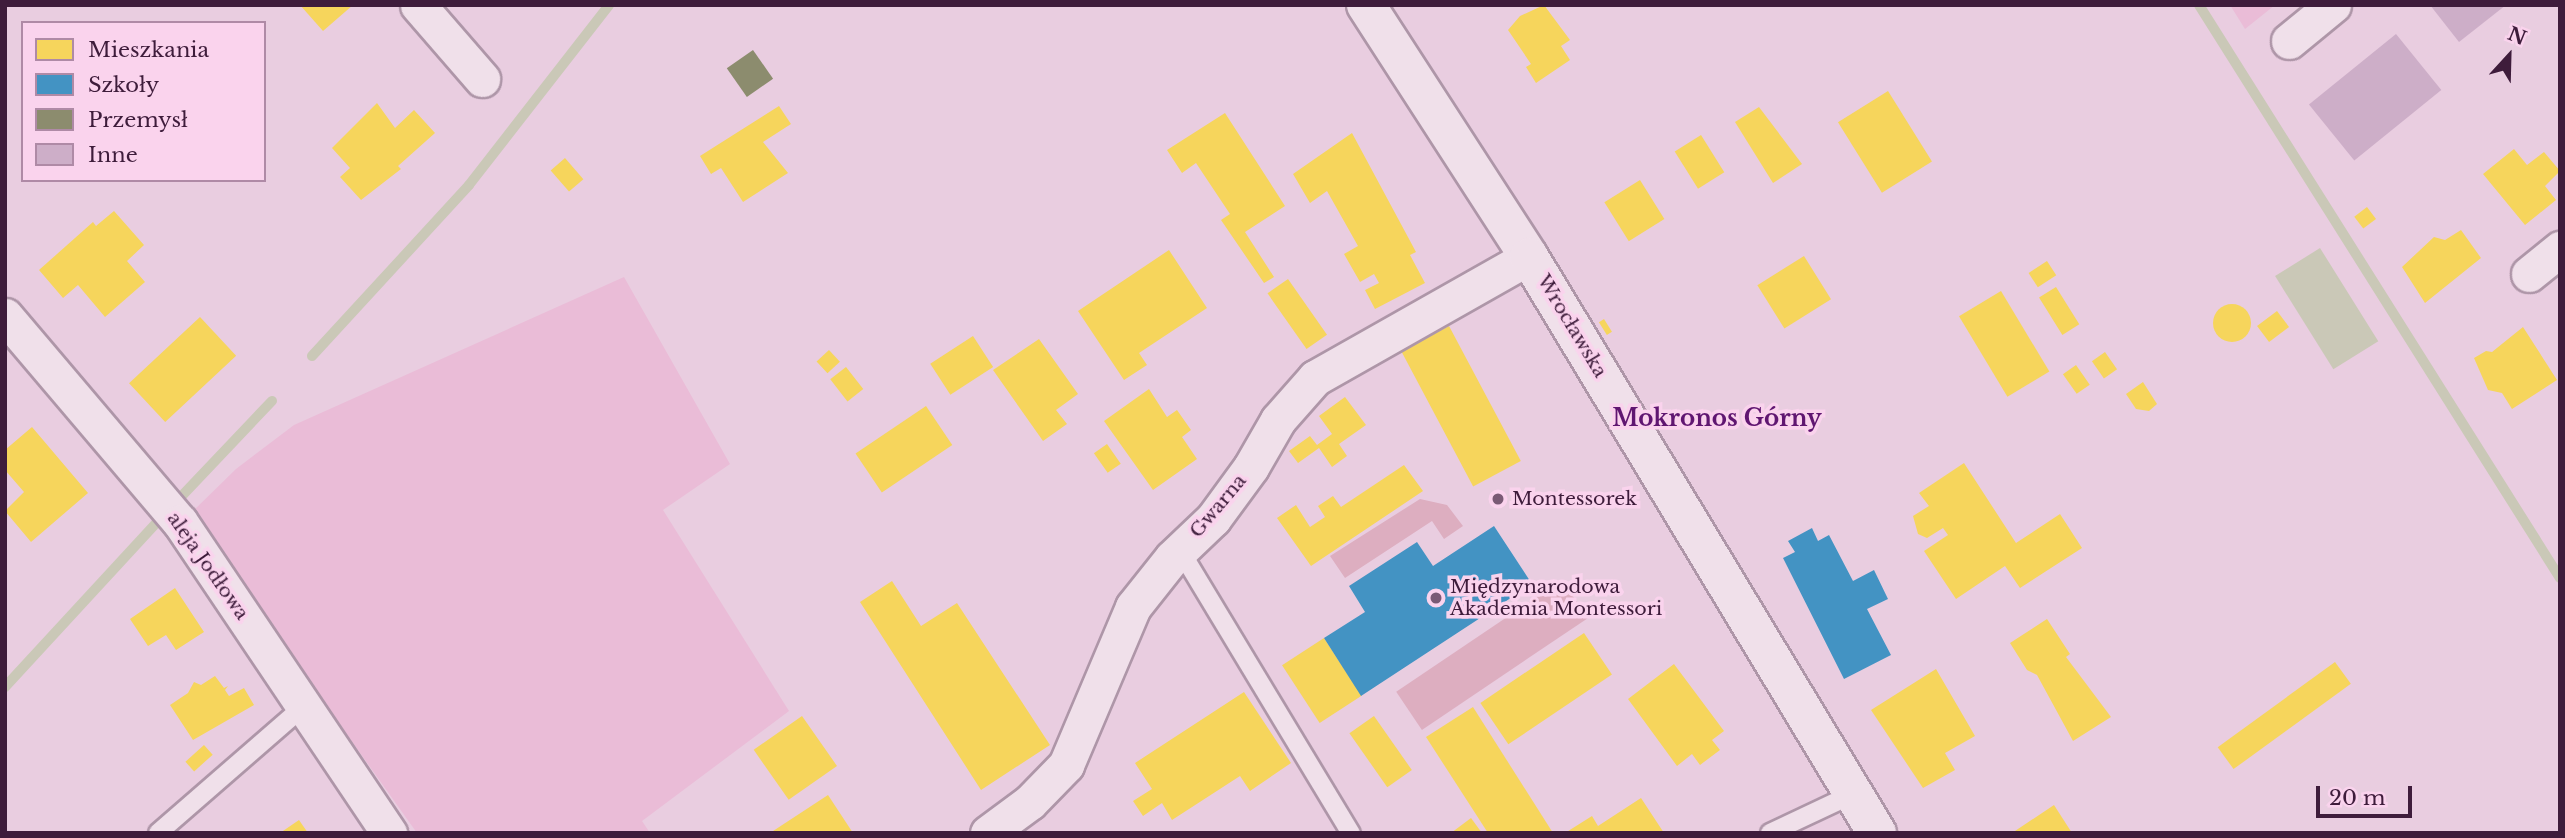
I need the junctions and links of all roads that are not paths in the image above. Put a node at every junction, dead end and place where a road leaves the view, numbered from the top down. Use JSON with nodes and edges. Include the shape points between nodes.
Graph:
{"nodes":[{"id":1,"x":418,"y":5,"type":"edge"},
{"id":2,"x":1366,"y":5,"type":"edge"},
{"id":3,"x":2333,"y":5,"type":"edge"},
{"id":4,"x":2289,"y":41,"type":"dead end"},
{"id":5,"x":482,"y":79,"type":"dead end"},
{"id":6,"x":2560,"y":249,"type":"edge"},
{"id":7,"x":1530,"y":257,"type":"junction"},
{"id":8,"x":2529,"y":274,"type":"dead end"},
{"id":9,"x":5,"y":316,"type":"edge"},
{"id":10,"x":1180,"y":550,"type":"junction"},
{"id":11,"x":304,"y":706,"type":"junction"},
{"id":12,"x":1853,"y":794,"type":"junction"},
{"id":13,"x":158,"y":833,"type":"edge"},
{"id":14,"x":390,"y":833,"type":"edge"},
{"id":15,"x":988,"y":833,"type":"edge"},
{"id":16,"x":1351,"y":833,"type":"edge"},
{"id":17,"x":1770,"y":833,"type":"edge"},
{"id":18,"x":1877,"y":833,"type":"edge"}],
"edges":[{"from":1,"to":5,"type":"street"},
{"from":2,"to":7,"type":"street","name":"Wrocławska"},
{"from":3,"to":4,"type":"street"},
{"from":6,"to":8,"type":"street"},
{"from":7,"to":10,"type":"street","name":"Gwarna","via":[[1315,378],[1278,420],[1213,519]]},
{"from":7,"to":12,"type":"street","name":"Wrocławska"},
{"from":9,"to":11,"type":"street","name":"aleja Jodłowa","via":[[180,522]]},
{"from":10,"to":15,"type":"street","name":"Gwarna","via":[[1133,607],[1066,765],[1030,803]]},
{"from":10,"to":16,"type":"lane"},
{"from":11,"to":13,"type":"lane"},
{"from":11,"to":14,"type":"street","name":"aleja Jodłowa"},
{"from":12,"to":17,"type":"lane"},
{"from":12,"to":18,"type":"street","name":"Wrocławska"}]}
